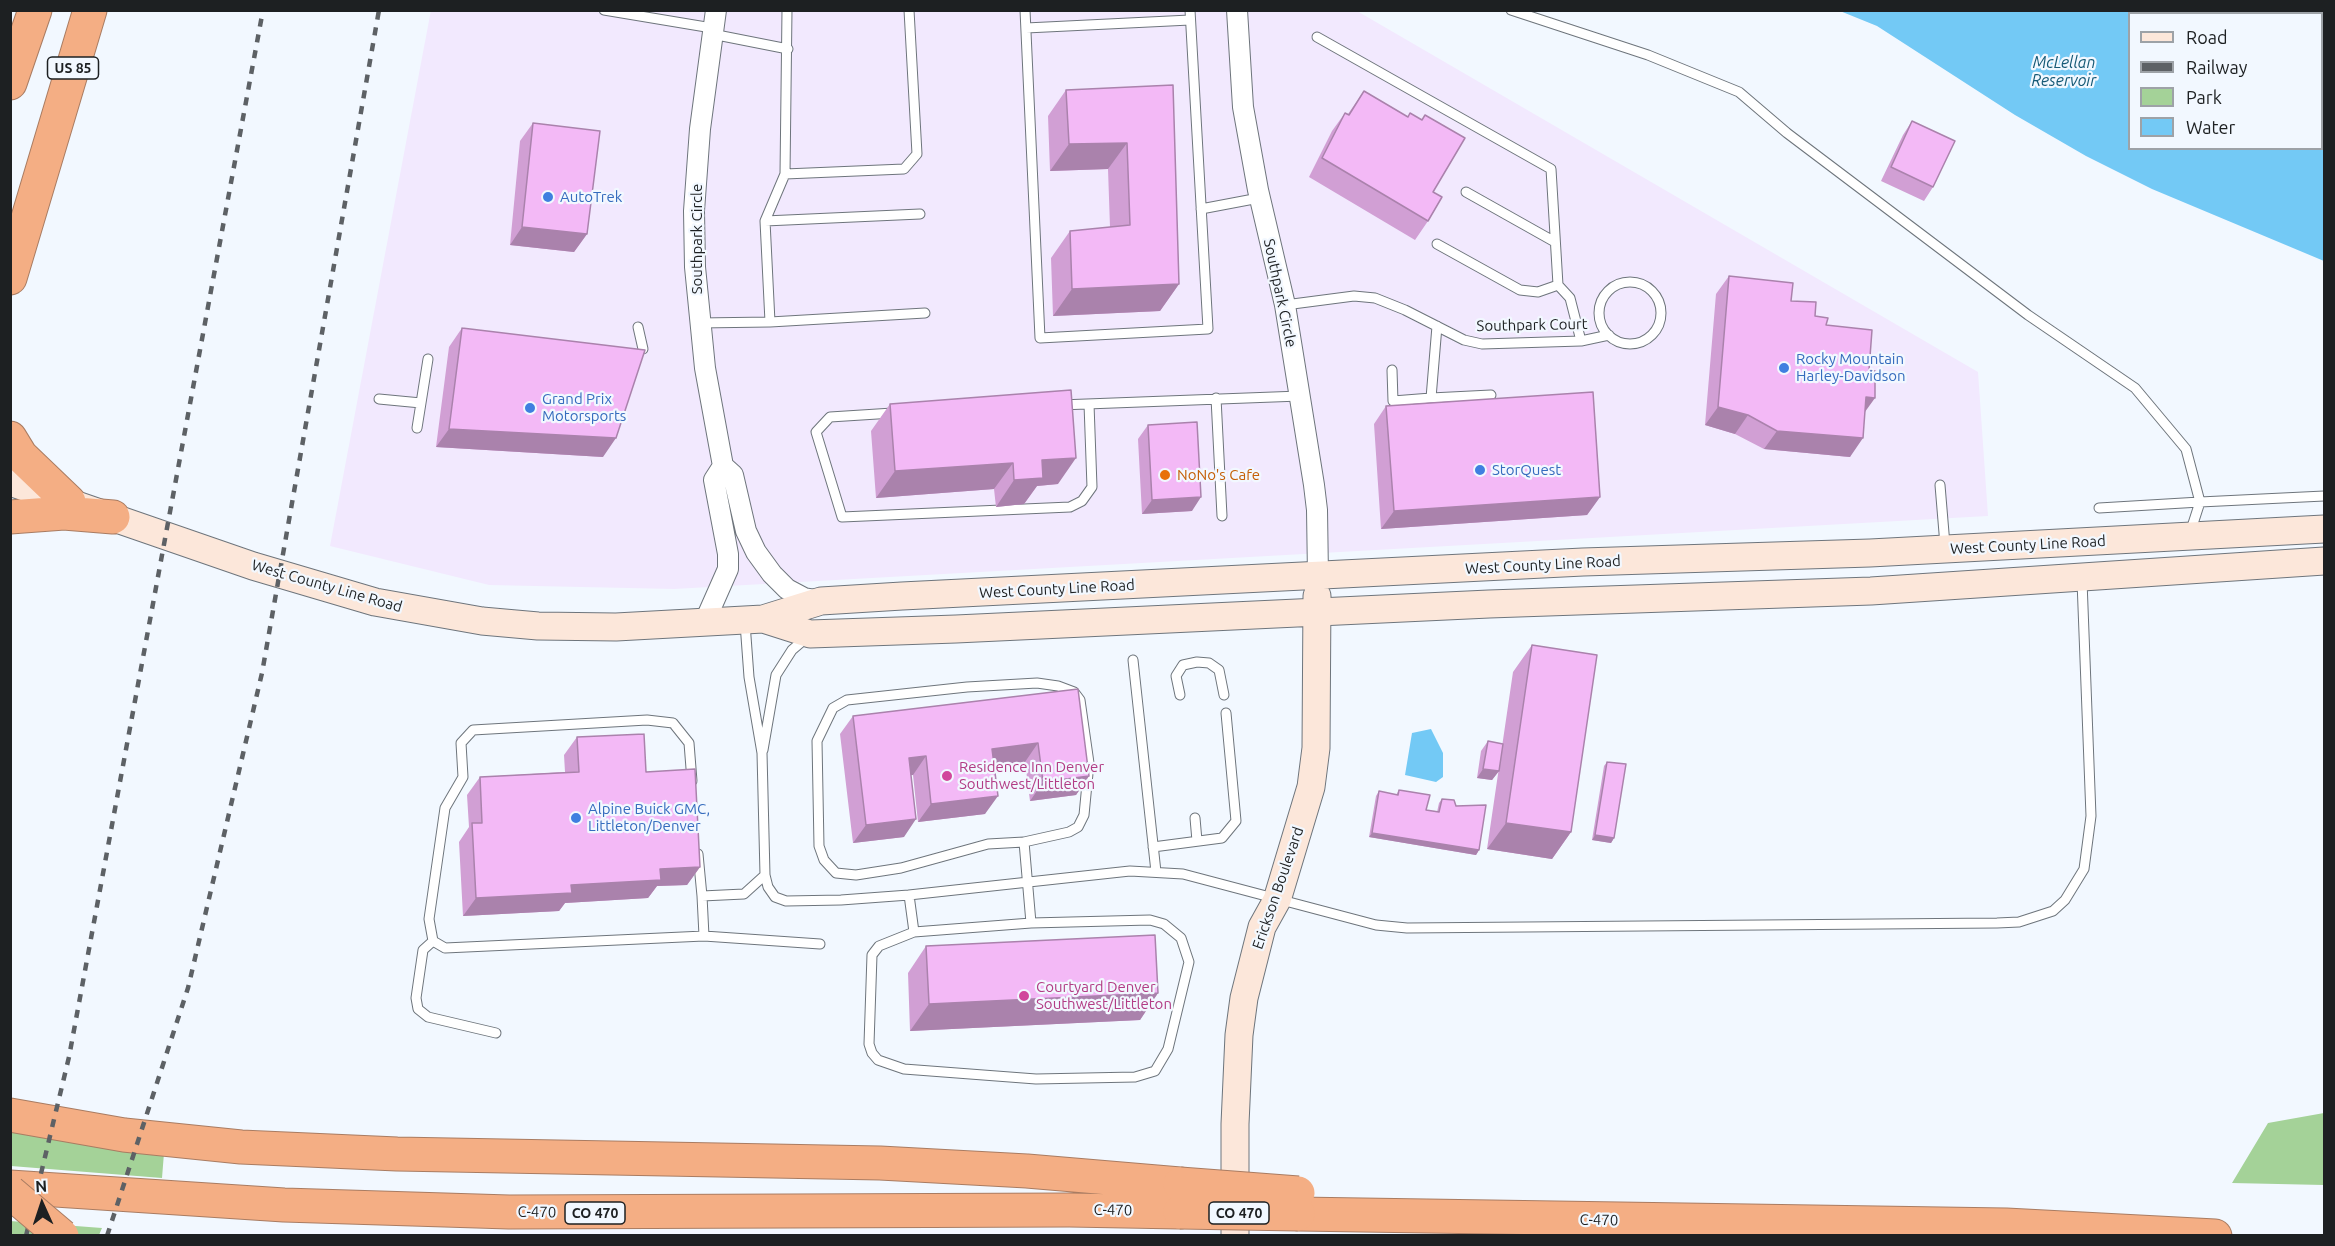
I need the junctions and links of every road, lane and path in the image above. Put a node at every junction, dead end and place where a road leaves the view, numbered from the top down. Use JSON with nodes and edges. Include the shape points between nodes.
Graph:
{"nodes":[{"id":1,"x":34,"y":10,"type":"edge"},
{"id":2,"x":90,"y":10,"type":"edge"},
{"id":3,"x":604,"y":10,"type":"edge"},
{"id":4,"x":787,"y":10,"type":"edge"},
{"id":5,"x":909,"y":10,"type":"edge"},
{"id":6,"x":1025,"y":10,"type":"edge"},
{"id":7,"x":1237,"y":10,"type":"edge"},
{"id":8,"x":1511,"y":10,"type":"edge"},
{"id":9,"x":640,"y":13,"type":"edge"},
{"id":10,"x":1190,"y":15,"type":"edge"},
{"id":11,"x":713,"y":24,"type":"edge"},
{"id":12,"x":1026,"y":28,"type":"junction"},
{"id":13,"x":1317,"y":37,"type":"dead end"},
{"id":14,"x":788,"y":49,"type":"junction"},
{"id":15,"x":10,"y":83,"type":"edge"},
{"id":16,"x":785,"y":174,"type":"junction"},
{"id":17,"x":1466,"y":192,"type":"dead end"},
{"id":18,"x":1259,"y":198,"type":"junction"},
{"id":19,"x":1201,"y":209,"type":"junction"},
{"id":20,"x":920,"y":214,"type":"dead end"},
{"id":21,"x":765,"y":221,"type":"junction"},
{"id":22,"x":1555,"y":242,"type":"junction"},
{"id":23,"x":1437,"y":244,"type":"dead end"},
{"id":24,"x":10,"y":278,"type":"edge"},
{"id":25,"x":1558,"y":285,"type":"junction"},
{"id":26,"x":1285,"y":305,"type":"junction"},
{"id":27,"x":925,"y":313,"type":"dead end"},
{"id":28,"x":770,"y":322,"type":"junction"},
{"id":29,"x":699,"y":323,"type":"junction"},
{"id":30,"x":1437,"y":326,"type":"junction"},
{"id":31,"x":638,"y":327,"type":"dead end"},
{"id":32,"x":1609,"y":335,"type":"junction"},
{"id":33,"x":1581,"y":341,"type":"junction"},
{"id":34,"x":643,"y":349,"type":"edge"},
{"id":35,"x":428,"y":359,"type":"dead end"},
{"id":36,"x":1392,"y":370,"type":"dead end"},
{"id":37,"x":1491,"y":395,"type":"dead end"},
{"id":38,"x":1300,"y":396,"type":"junction"},
{"id":39,"x":1216,"y":398,"type":"junction"},
{"id":40,"x":1431,"y":398,"type":"junction"},
{"id":41,"x":379,"y":399,"type":"dead end"},
{"id":42,"x":421,"y":403,"type":"junction"},
{"id":43,"x":1089,"y":404,"type":"junction"},
{"id":44,"x":1053,"y":406,"type":"edge"},
{"id":45,"x":901,"y":413,"type":"edge"},
{"id":46,"x":417,"y":428,"type":"dead end"},
{"id":47,"x":10,"y":438,"type":"edge"},
{"id":48,"x":723,"y":466,"type":"junction"},
{"id":49,"x":10,"y":482,"type":"edge"},
{"id":50,"x":1940,"y":485,"type":"dead end"},
{"id":51,"x":2325,"y":496,"type":"edge"},
{"id":52,"x":69,"y":502,"type":"junction"},
{"id":53,"x":2200,"y":502,"type":"junction"},
{"id":54,"x":2099,"y":508,"type":"dead end"},
{"id":55,"x":1222,"y":516,"type":"dead end"},
{"id":56,"x":10,"y":517,"type":"edge"},
{"id":57,"x":113,"y":517,"type":"junction"},
{"id":58,"x":2325,"y":529,"type":"edge"},
{"id":59,"x":2189,"y":536,"type":"junction"},
{"id":60,"x":1945,"y":549,"type":"junction"},
{"id":61,"x":2325,"y":561,"type":"edge"},
{"id":62,"x":1318,"y":576,"type":"junction"},
{"id":63,"x":2082,"y":577,"type":"junction"},
{"id":64,"x":821,"y":601,"type":"junction"},
{"id":65,"x":1317,"y":614,"type":"junction"},
{"id":66,"x":754,"y":620,"type":"junction"},
{"id":67,"x":705,"y":621,"type":"junction"},
{"id":68,"x":810,"y":634,"type":"junction"},
{"id":69,"x":1132,"y":660,"type":"dead end"},
{"id":70,"x":1180,"y":695,"type":"dead end"},
{"id":71,"x":1224,"y":695,"type":"dead end"},
{"id":72,"x":1226,"y":713,"type":"dead end"},
{"id":73,"x":762,"y":753,"type":"junction"},
{"id":74,"x":693,"y":790,"type":"edge"},
{"id":75,"x":1194,"y":818,"type":"dead end"},
{"id":76,"x":1197,"y":841,"type":"junction"},
{"id":77,"x":1024,"y":842,"type":"junction"},
{"id":78,"x":1154,"y":847,"type":"junction"},
{"id":79,"x":698,"y":849,"type":"edge"},
{"id":80,"x":1156,"y":872,"type":"junction"},
{"id":81,"x":765,"y":875,"type":"junction"},
{"id":82,"x":1028,"y":881,"type":"junction"},
{"id":83,"x":909,"y":895,"type":"junction"},
{"id":84,"x":702,"y":896,"type":"junction"},
{"id":85,"x":1277,"y":900,"type":"junction"},
{"id":86,"x":1031,"y":923,"type":"junction"},
{"id":87,"x":914,"y":932,"type":"junction"},
{"id":88,"x":704,"y":936,"type":"junction"},
{"id":89,"x":433,"y":941,"type":"junction"},
{"id":90,"x":820,"y":944,"type":"dead end"},
{"id":91,"x":496,"y":1033,"type":"dead end"},
{"id":92,"x":10,"y":1115,"type":"edge"},
{"id":93,"x":10,"y":1187,"type":"edge"},
{"id":94,"x":10,"y":1192,"type":"edge"},
{"id":95,"x":1180,"y":1198,"type":"junction"},
{"id":96,"x":62,"y":1236,"type":"edge"},
{"id":97,"x":1235,"y":1236,"type":"edge"},
{"id":98,"x":2215,"y":1236,"type":"edge"}],
"edges":[{"from":1,"to":15,"type":"highway"},
{"from":2,"to":24,"type":"highway","number":"US 85"},
{"from":3,"to":9,"type":"lane"},
{"from":4,"to":14,"type":"lane"},
{"from":5,"to":16,"type":"lane","via":[[917,154],[904,168]]},
{"from":6,"to":12,"type":"lane"},
{"from":7,"to":18,"type":"street","name":"Southpark Circle","via":[[1243,107]]},
{"from":8,"to":53,"type":"lane","via":[[1648,55],[1739,92],[1787,133],[2028,315],[2135,388],[2186,449]]},
{"from":9,"to":11,"type":"lane"},
{"from":10,"to":12,"type":"lane"},
{"from":10,"to":19,"type":"lane"},
{"from":11,"to":14,"type":"lane"},
{"from":11,"to":29,"type":"street","name":"Southpark Circle","via":[[694,211]]},
{"from":12,"to":19,"type":"lane","via":[[1040,338],[1208,329]]},
{"from":13,"to":22,"type":"lane","via":[[1551,169]]},
{"from":14,"to":16,"type":"lane"},
{"from":16,"to":21,"type":"lane"},
{"from":17,"to":22,"type":"lane"},
{"from":18,"to":19,"type":"lane"},
{"from":18,"to":26,"type":"street","name":"Southpark Circle"},
{"from":20,"to":21,"type":"lane"},
{"from":21,"to":28,"type":"lane"},
{"from":22,"to":25,"type":"lane"},
{"from":23,"to":25,"type":"lane","via":[[1520,290],[1538,292]]},
{"from":25,"to":33,"type":"lane","via":[[1570,298]]},
{"from":26,"to":30,"type":"lane","name":"Southpark Court","via":[[1354,296],[1375,298]]},
{"from":26,"to":38,"type":"street","name":"Southpark Circle"},
{"from":27,"to":28,"type":"lane"},
{"from":28,"to":29,"type":"lane"},
{"from":29,"to":48,"type":"street","name":"Southpark Circle"},
{"from":30,"to":33,"type":"lane","name":"Southpark Court","via":[[1482,344]]},
{"from":30,"to":40,"type":"lane"},
{"from":31,"to":34,"type":"lane"},
{"from":32,"to":32,"type":"lane","via":[[1625,344],[1649,338],[1661,318],[1656,294],[1635,282],[1612,287],[1599,308],[1600,320]]},
{"from":32,"to":33,"type":"lane","name":"Southpark Court"},
{"from":35,"to":42,"type":"lane"},
{"from":36,"to":40,"type":"lane","via":[[1393,401]]},
{"from":37,"to":40,"type":"lane"},
{"from":38,"to":39,"type":"lane"},
{"from":38,"to":62,"type":"street","name":"Southpark Circle","via":[[1317,510]]},
{"from":39,"to":43,"type":"lane"},
{"from":39,"to":55,"type":"lane"},
{"from":41,"to":42,"type":"lane"},
{"from":42,"to":46,"type":"lane"},
{"from":43,"to":44,"type":"lane"},
{"from":43,"to":45,"type":"lane","via":[[1092,487],[1082,501],[1070,507],[842,517],[816,432],[830,417]]},
{"from":47,"to":52,"type":"highway","via":[[21,456]]},
{"from":48,"to":64,"type":"street","name":"Southpark Circle","via":[[733,475],[746,531],[756,552],[787,589]]},
{"from":48,"to":67,"type":"street","name":"Southpark Circle","via":[[714,480],[728,569]]},
{"from":49,"to":52,"type":"main road","name":"West County Line Road"},
{"from":50,"to":60,"type":"lane"},
{"from":51,"to":53,"type":"lane"},
{"from":52,"to":57,"type":"main road","name":"West County Line Road"},
{"from":53,"to":54,"type":"lane"},
{"from":53,"to":59,"type":"lane"},
{"from":56,"to":57,"type":"highway","via":[[64,513]]},
{"from":57,"to":67,"type":"main road","name":"West County Line Road","via":[[319,587],[418,611],[538,627]]},
{"from":58,"to":59,"type":"main road","name":"West County Line Road"},
{"from":59,"to":60,"type":"main road","name":"West County Line Road"},
{"from":60,"to":62,"type":"main road","name":"West County Line Road"},
{"from":61,"to":63,"type":"main road","name":"West County Line Road"},
{"from":62,"to":64,"type":"main road","name":"West County Line Road"},
{"from":62,"to":65,"type":"main road","name":"Erickson Boulevard"},
{"from":63,"to":65,"type":"main road","name":"West County Line Road","via":[[1871,591]]},
{"from":63,"to":85,"type":"lane","via":[[2091,816],[2088,849],[2084,869],[2065,900],[2037,918],[1985,923],[1407,928]]},
{"from":64,"to":66,"type":"main road","name":"West County Line Road"},
{"from":65,"to":68,"type":"main road","name":"West County Line Road"},
{"from":65,"to":85,"type":"main road","name":"Erickson Boulevard","via":[[1313,775]]},
{"from":66,"to":67,"type":"main road","name":"West County Line Road"},
{"from":66,"to":68,"type":"main road","name":"West County Line Road"},
{"from":66,"to":73,"type":"lane","via":[[749,677]]},
{"from":68,"to":73,"type":"lane","via":[[792,650],[776,675]]},
{"from":69,"to":78,"type":"lane"},
{"from":70,"to":71,"type":"lane","via":[[1176,676],[1183,665],[1197,662],[1209,663],[1219,670]]},
{"from":72,"to":76,"type":"lane","via":[[1236,821],[1222,838]]},
{"from":73,"to":81,"type":"lane"},
{"from":74,"to":89,"type":"lane","via":[[689,743],[673,723],[647,720],[473,730],[461,743],[464,777],[445,808],[429,919]]},
{"from":75,"to":76,"type":"lane"},
{"from":76,"to":78,"type":"lane"},
{"from":77,"to":77,"type":"lane","via":[[1070,832],[1084,815],[1089,763],[1080,700],[1074,692],[1036,683],[967,687],[847,700],[832,708],[817,741],[817,768],[819,846],[824,860],[836,873],[856,875],[902,868],[988,844]]},
{"from":77,"to":82,"type":"lane"},
{"from":78,"to":80,"type":"lane"},
{"from":79,"to":84,"type":"lane"},
{"from":80,"to":82,"type":"lane","via":[[1105,872]]},
{"from":80,"to":85,"type":"lane","via":[[1183,874]]},
{"from":81,"to":83,"type":"lane","via":[[775,897],[786,901]]},
{"from":81,"to":84,"type":"lane","via":[[744,894]]},
{"from":82,"to":83,"type":"lane"},
{"from":82,"to":86,"type":"lane"},
{"from":83,"to":87,"type":"lane"},
{"from":84,"to":88,"type":"lane"},
{"from":85,"to":97,"type":"main road","name":"Erickson Boulevard","via":[[1262,927],[1239,1035]]},
{"from":86,"to":87,"type":"lane"},
{"from":86,"to":87,"type":"lane","via":[[1150,920],[1164,924],[1181,938],[1189,962],[1168,1049],[1155,1071],[1135,1077],[1035,1079],[904,1069],[878,1060],[869,1044],[873,956],[879,946]]},
{"from":88,"to":89,"type":"lane","via":[[445,948]]},
{"from":88,"to":90,"type":"lane"},
{"from":89,"to":91,"type":"lane","via":[[423,950],[418,1009],[428,1017]]},
{"from":92,"to":95,"type":"highway","via":[[117,1134],[241,1147],[1027,1171]]},
{"from":93,"to":95,"type":"highway","name":"C-470","number":"CO 470","via":[[284,1205],[509,1212],[1098,1210]]},
{"from":94,"to":96,"type":"highway","bridge":true},
{"from":95,"to":98,"type":"highway","name":"C-470","number":"CO 470","bridge":true,"via":[[1621,1220],[2006,1225]]}]}
